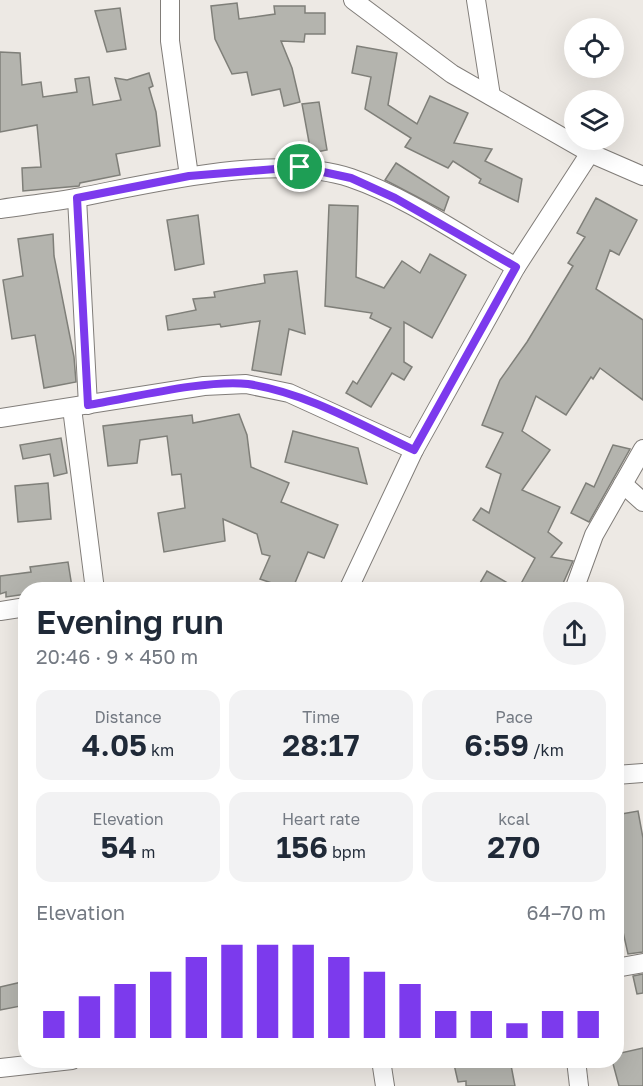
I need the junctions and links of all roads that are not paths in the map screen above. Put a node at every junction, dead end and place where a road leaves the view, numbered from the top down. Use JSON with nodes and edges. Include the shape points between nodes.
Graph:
{"nodes":[{"id":1,"x":170,"y":0,"type":"edge"},
{"id":2,"x":353,"y":0,"type":"edge"},
{"id":3,"x":476,"y":0,"type":"edge"},
{"id":4,"x":491,"y":96,"type":"junction"},
{"id":5,"x":590,"y":153,"type":"junction"},
{"id":6,"x":189,"y":176,"type":"junction"},
{"id":7,"x":643,"y":176,"type":"edge"},
{"id":8,"x":77,"y":198,"type":"junction"},
{"id":9,"x":0,"y":209,"type":"edge"},
{"id":10,"x":516,"y":267,"type":"junction"},
{"id":11,"x":80,"y":406,"type":"junction"},
{"id":12,"x":0,"y":418,"type":"edge"},
{"id":13,"x":643,"y":449,"type":"edge"},
{"id":14,"x":414,"y":450,"type":"junction"},
{"id":15,"x":623,"y":483,"type":"junction"},
{"id":16,"x":643,"y":502,"type":"edge"},
{"id":17,"x":94,"y":582,"type":"edge"},
{"id":18,"x":352,"y":582,"type":"edge"},
{"id":19,"x":577,"y":582,"type":"edge"},
{"id":20,"x":18,"y":608,"type":"edge"},
{"id":21,"x":0,"y":611,"type":"edge"},
{"id":22,"x":643,"y":773,"type":"edge"},
{"id":23,"x":624,"y":775,"type":"edge"},
{"id":24,"x":643,"y":963,"type":"edge"},
{"id":25,"x":624,"y":967,"type":"edge"},
{"id":26,"x":18,"y":1066,"type":"edge"},
{"id":27,"x":0,"y":1068,"type":"edge"},
{"id":28,"x":382,"y":1068,"type":"edge"},
{"id":29,"x":577,"y":1068,"type":"edge"},
{"id":30,"x":385,"y":1086,"type":"edge"},
{"id":31,"x":579,"y":1086,"type":"edge"}],
"edges":[{"from":1,"to":6,"type":"street","via":[[170,41]]},
{"from":2,"to":4,"type":"street","via":[[452,74]]},
{"from":3,"to":4,"type":"street"},
{"from":4,"to":5,"type":"street"},
{"from":5,"to":7,"type":"street"},
{"from":5,"to":10,"type":"street"},
{"from":6,"to":8,"type":"street"},
{"from":6,"to":10,"type":"street","via":[[300,167],[351,178],[395,198]]},
{"from":8,"to":9,"type":"street"},
{"from":8,"to":11,"type":"street"},
{"from":10,"to":14,"type":"street"},
{"from":11,"to":12,"type":"street"},
{"from":11,"to":14,"type":"street","via":[[204,386],[246,384],[290,393]]},
{"from":11,"to":17,"type":"street"},
{"from":13,"to":15,"type":"street"},
{"from":14,"to":18,"type":"street"},
{"from":15,"to":16,"type":"street"},
{"from":15,"to":19,"type":"street","via":[[594,535]]},
{"from":20,"to":21,"type":"street"},
{"from":22,"to":23,"type":"street"},
{"from":24,"to":25,"type":"street"},
{"from":26,"to":27,"type":"street"},
{"from":28,"to":30,"type":"street"},
{"from":29,"to":31,"type":"street"}]}
